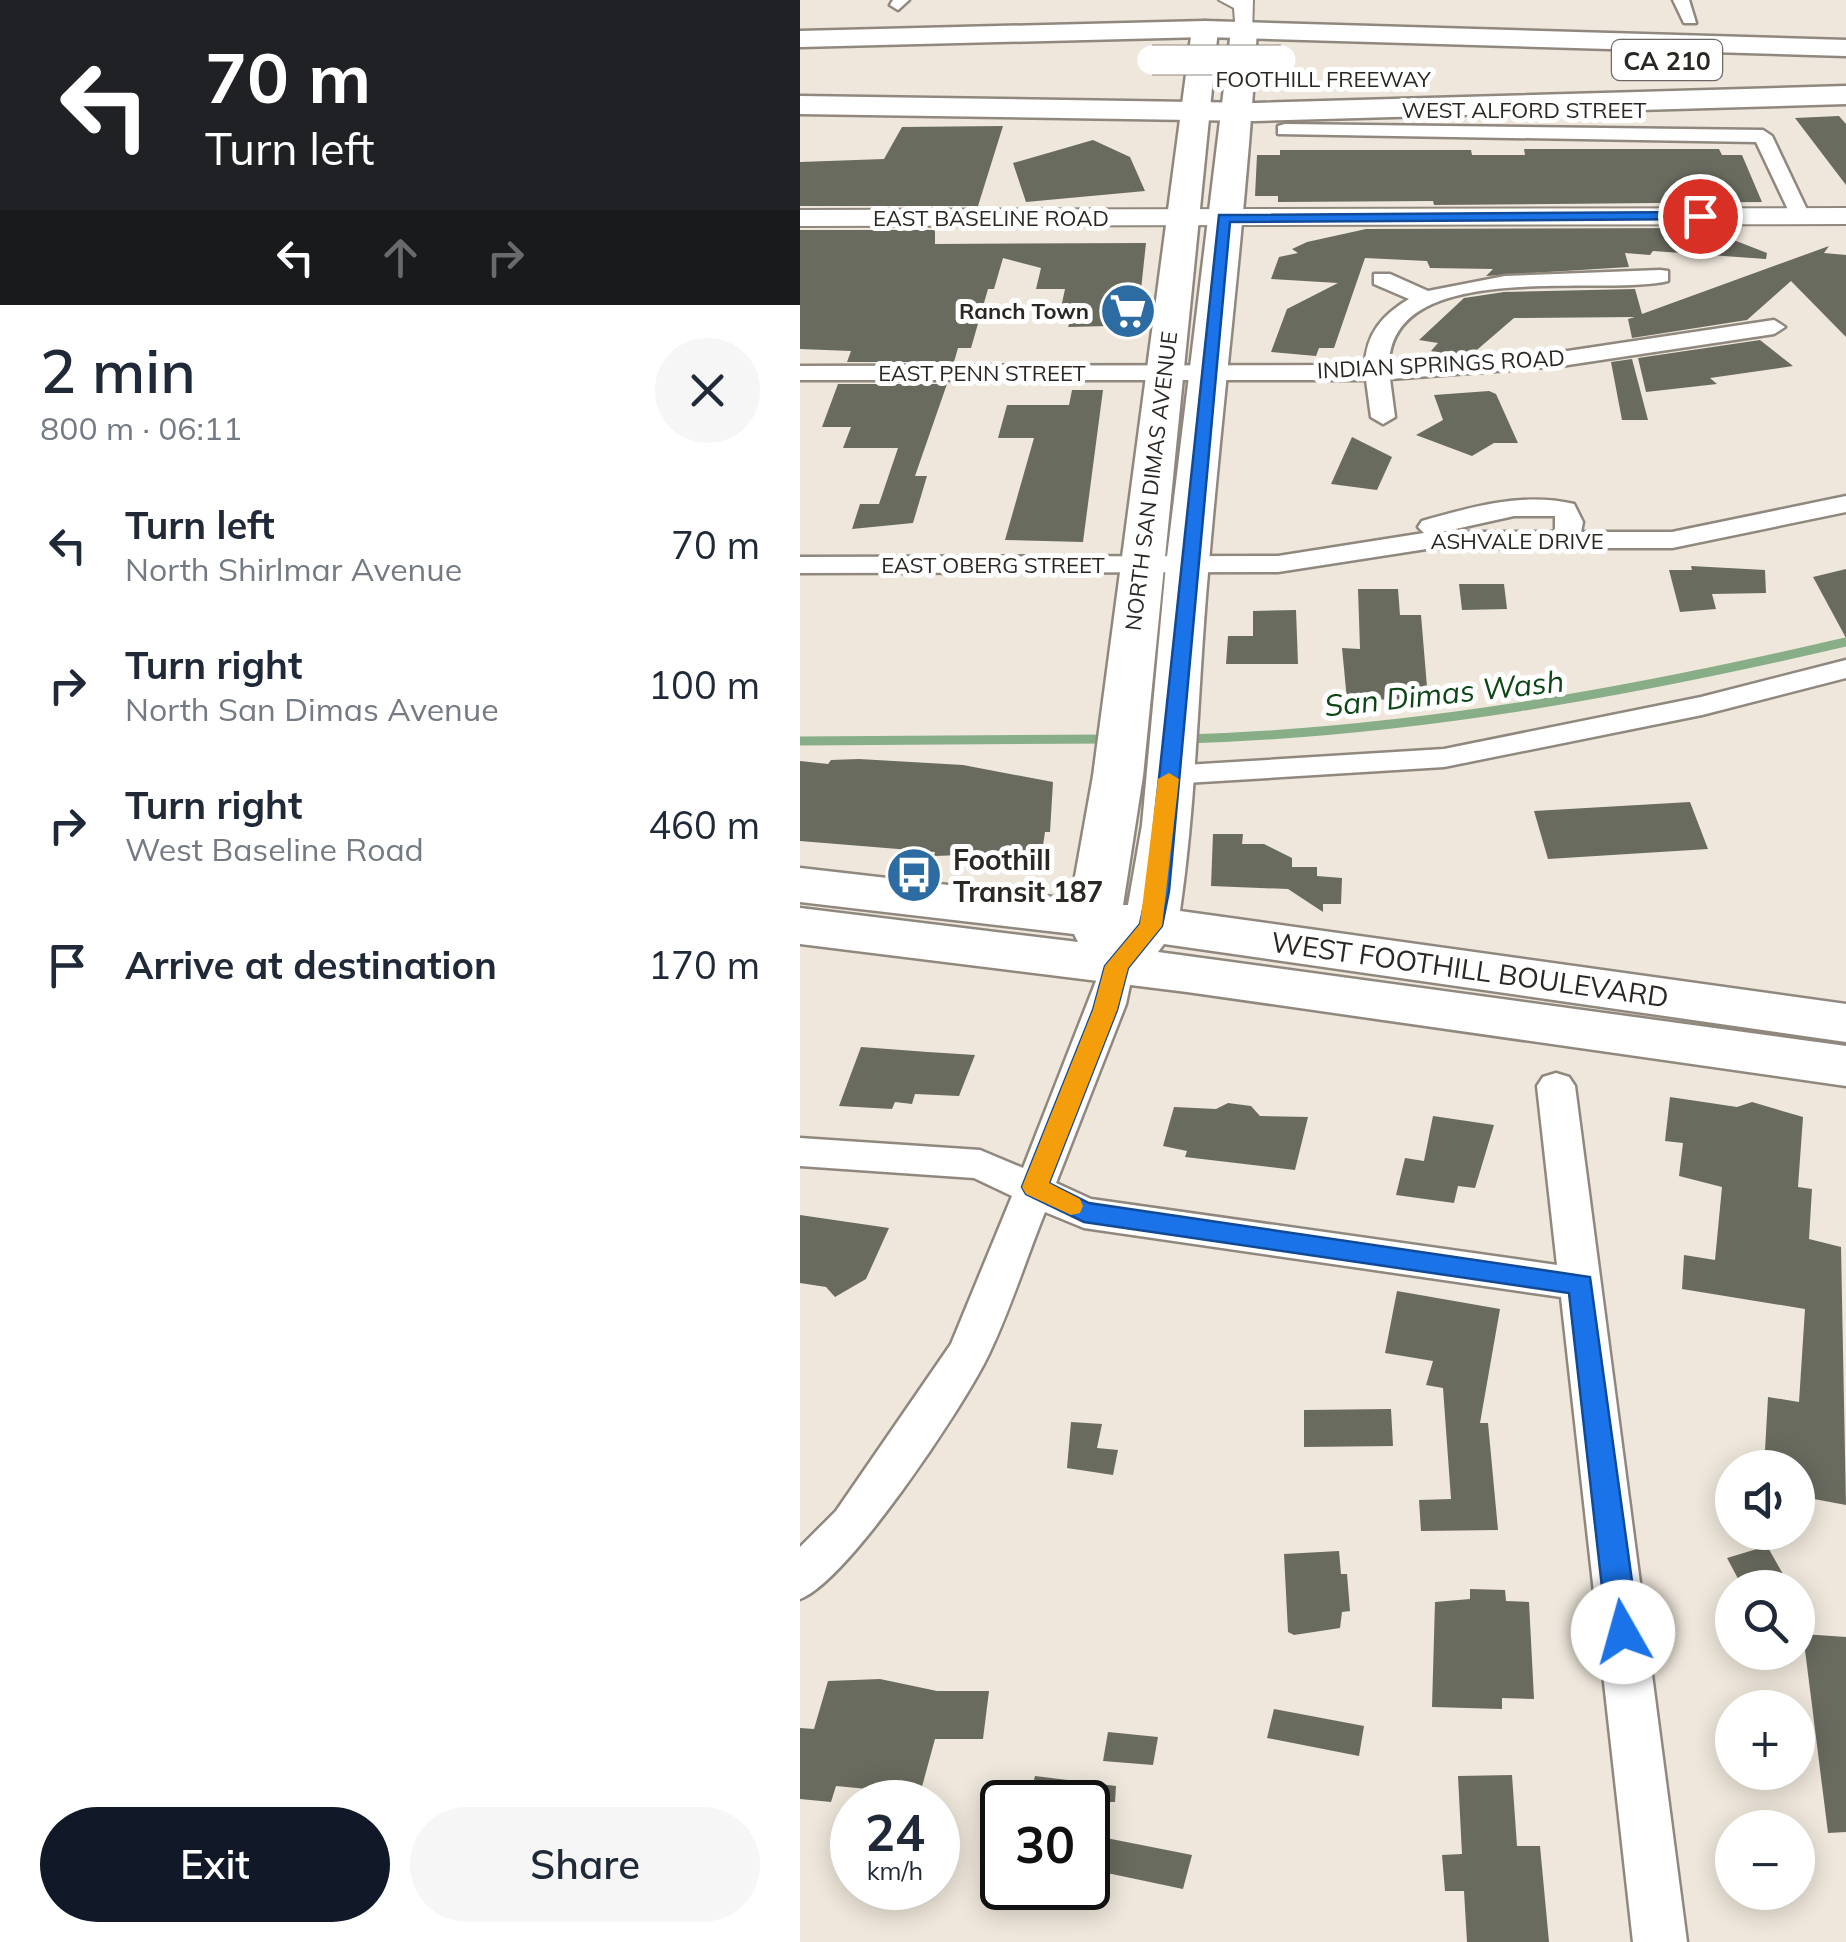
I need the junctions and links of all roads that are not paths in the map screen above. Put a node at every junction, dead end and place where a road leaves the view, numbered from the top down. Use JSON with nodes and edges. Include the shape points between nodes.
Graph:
{"nodes":[{"id":1,"x":1227,"y":0,"type":"edge"},
{"id":2,"x":1681,"y":0,"type":"edge"},
{"id":3,"x":1690,"y":19,"type":"dead end"},
{"id":4,"x":1205,"y":30,"type":"junction"},
{"id":5,"x":1244,"y":30,"type":"junction"},
{"id":6,"x":800,"y":39,"type":"edge"},
{"id":7,"x":1846,"y":48,"type":"edge"},
{"id":8,"x":1074,"y":60,"type":"dead end"},
{"id":9,"x":800,"y":63,"type":"edge"},
{"id":10,"x":839,"y":66,"type":"dead end"},
{"id":11,"x":1514,"y":66,"type":"dead end"},
{"id":12,"x":1142,"y":69,"type":"dead end"},
{"id":13,"x":1846,"y":69,"type":"edge"},
{"id":14,"x":1680,"y":71,"type":"dead end"},
{"id":15,"x":1404,"y":79,"type":"dead end"},
{"id":16,"x":1033,"y":80,"type":"dead end"},
{"id":17,"x":800,"y":81,"type":"edge"},
{"id":18,"x":1846,"y":95,"type":"edge"},
{"id":19,"x":800,"y":105,"type":"edge"},
{"id":20,"x":1194,"y":112,"type":"junction"},
{"id":21,"x":1238,"y":112,"type":"junction"},
{"id":22,"x":1285,"y":130,"type":"dead end"},
{"id":23,"x":1800,"y":216,"type":"junction"},
{"id":24,"x":1846,"y":216,"type":"edge"},
{"id":25,"x":800,"y":218,"type":"edge"},
{"id":26,"x":1182,"y":218,"type":"junction"},
{"id":27,"x":1224,"y":218,"type":"junction"},
{"id":28,"x":1660,"y":276,"type":"dead end"},
{"id":29,"x":1382,"y":280,"type":"dead end"},
{"id":30,"x":1427,"y":299,"type":"junction"},
{"id":31,"x":1774,"y":326,"type":"dead end"},
{"id":32,"x":1376,"y":370,"type":"junction"},
{"id":33,"x":800,"y":372,"type":"edge"},
{"id":34,"x":1165,"y":372,"type":"junction"},
{"id":35,"x":1208,"y":373,"type":"junction"},
{"id":36,"x":1383,"y":416,"type":"dead end"},
{"id":37,"x":1846,"y":504,"type":"edge"},
{"id":38,"x":800,"y":565,"type":"edge"},
{"id":39,"x":1187,"y":565,"type":"junction"},
{"id":40,"x":1141,"y":566,"type":"junction"},
{"id":41,"x":1846,"y":670,"type":"edge"},
{"id":42,"x":1151,"y":748,"type":"junction"},
{"id":43,"x":800,"y":886,"type":"edge"},
{"id":44,"x":800,"y":926,"type":"edge"},
{"id":45,"x":1120,"y":937,"type":"junction"},
{"id":46,"x":1846,"y":1023,"type":"edge"},
{"id":47,"x":1846,"y":1066,"type":"edge"},
{"id":48,"x":1556,"y":1086,"type":"dead end"},
{"id":49,"x":800,"y":1152,"type":"edge"},
{"id":50,"x":1034,"y":1187,"type":"junction"},
{"id":51,"x":1581,"y":1284,"type":"junction"},
{"id":52,"x":800,"y":1578,"type":"edge"},
{"id":53,"x":1660,"y":1942,"type":"edge"}],
"edges":[{"from":1,"to":4,"type":"main road","name":"NORTH SAN DIMAS AVENUE","via":[[1210,4]]},
{"from":1,"to":5,"type":"main road","name":"NORTH SAN DIMAS AVENUE","via":[[1244,4]]},
{"from":2,"to":3,"type":"street"},
{"from":4,"to":5,"type":"main road"},
{"from":4,"to":6,"type":"main road"},
{"from":4,"to":20,"type":"main road","name":"NORTH SAN DIMAS AVENUE"},
{"from":5,"to":7,"type":"main road"},
{"from":5,"to":21,"type":"main road","name":"NORTH SAN DIMAS AVENUE"},
{"from":8,"to":9,"type":"main road"},
{"from":9,"to":10,"type":"main road"},
{"from":11,"to":13,"type":"main road"},
{"from":12,"to":13,"type":"main road","name":"FOOTHILL FREEWAY","number":"CA 210"},
{"from":13,"to":14,"type":"main road"},
{"from":13,"to":15,"type":"main road","name":"FOOTHILL FREEWAY","number":"CA 210"},
{"from":16,"to":17,"type":"main road"},
{"from":18,"to":21,"type":"main road"},
{"from":19,"to":20,"type":"main road"},
{"from":20,"to":21,"type":"main road"},
{"from":20,"to":26,"type":"main road","name":"NORTH SAN DIMAS AVENUE"},
{"from":21,"to":27,"type":"main road","name":"NORTH SAN DIMAS AVENUE"},
{"from":22,"to":23,"type":"street","name":"WEST ALFORD STREET","via":[[1763,136]]},
{"from":23,"to":24,"type":"main road","name":"EAST BASELINE ROAD"},
{"from":23,"to":27,"type":"main road","name":"EAST BASELINE ROAD"},
{"from":25,"to":26,"type":"main road","name":"EAST BASELINE ROAD"},
{"from":26,"to":27,"type":"main road","name":"EAST BASELINE ROAD"},
{"from":26,"to":34,"type":"main road","name":"NORTH SAN DIMAS AVENUE"},
{"from":27,"to":35,"type":"main road","name":"NORTH SAN DIMAS AVENUE"},
{"from":28,"to":30,"type":"street","via":[[1523,279]]},
{"from":29,"to":30,"type":"street"},
{"from":30,"to":32,"type":"street","via":[[1390,320]]},
{"from":31,"to":32,"type":"street","name":"INDIAN SPRINGS ROAD","via":[[1489,366]]},
{"from":32,"to":35,"type":"street","name":"INDIAN SPRINGS ROAD"},
{"from":32,"to":36,"type":"street"},
{"from":33,"to":34,"type":"street","name":"EAST PENN STREET"},
{"from":34,"to":35,"type":"street","name":"INDIAN SPRINGS ROAD"},
{"from":34,"to":40,"type":"main road","name":"NORTH SAN DIMAS AVENUE"},
{"from":35,"to":39,"type":"main road","name":"NORTH SAN DIMAS AVENUE"},
{"from":37,"to":39,"type":"street","name":"ASHVALE DRIVE","via":[[1672,540],[1424,541],[1278,564]]},
{"from":38,"to":40,"type":"street","name":"EAST OBERG STREET"},
{"from":39,"to":40,"type":"street","name":"EAST OBERG STREET"},
{"from":39,"to":42,"type":"main road","name":"NORTH SAN DIMAS AVENUE"},
{"from":40,"to":42,"type":"main road","name":"NORTH SAN DIMAS AVENUE"},
{"from":41,"to":42,"type":"street","via":[[1444,758]]},
{"from":42,"to":45,"type":"main road","name":"NORTH SAN DIMAS AVENUE","via":[[1166,825]]},
{"from":43,"to":45,"type":"main road"},
{"from":44,"to":45,"type":"main road"},
{"from":45,"to":46,"type":"main road","name":"WEST FOOTHILL BOULEVARD"},
{"from":45,"to":47,"type":"main road","name":"WEST FOOTHILL BOULEVARD"},
{"from":45,"to":50,"type":"street","name":"NORTH SAN DIMAS AVENUE","via":[[1105,1010]]},
{"from":48,"to":51,"type":"street"},
{"from":49,"to":50,"type":"street","via":[[980,1164]]},
{"from":50,"to":51,"type":"street","via":[[1084,1212]]},
{"from":50,"to":52,"type":"street","name":"NORTH SAN DIMAS AVENUE","via":[[970,1352],[852,1525]]},
{"from":51,"to":53,"type":"street"}]}
